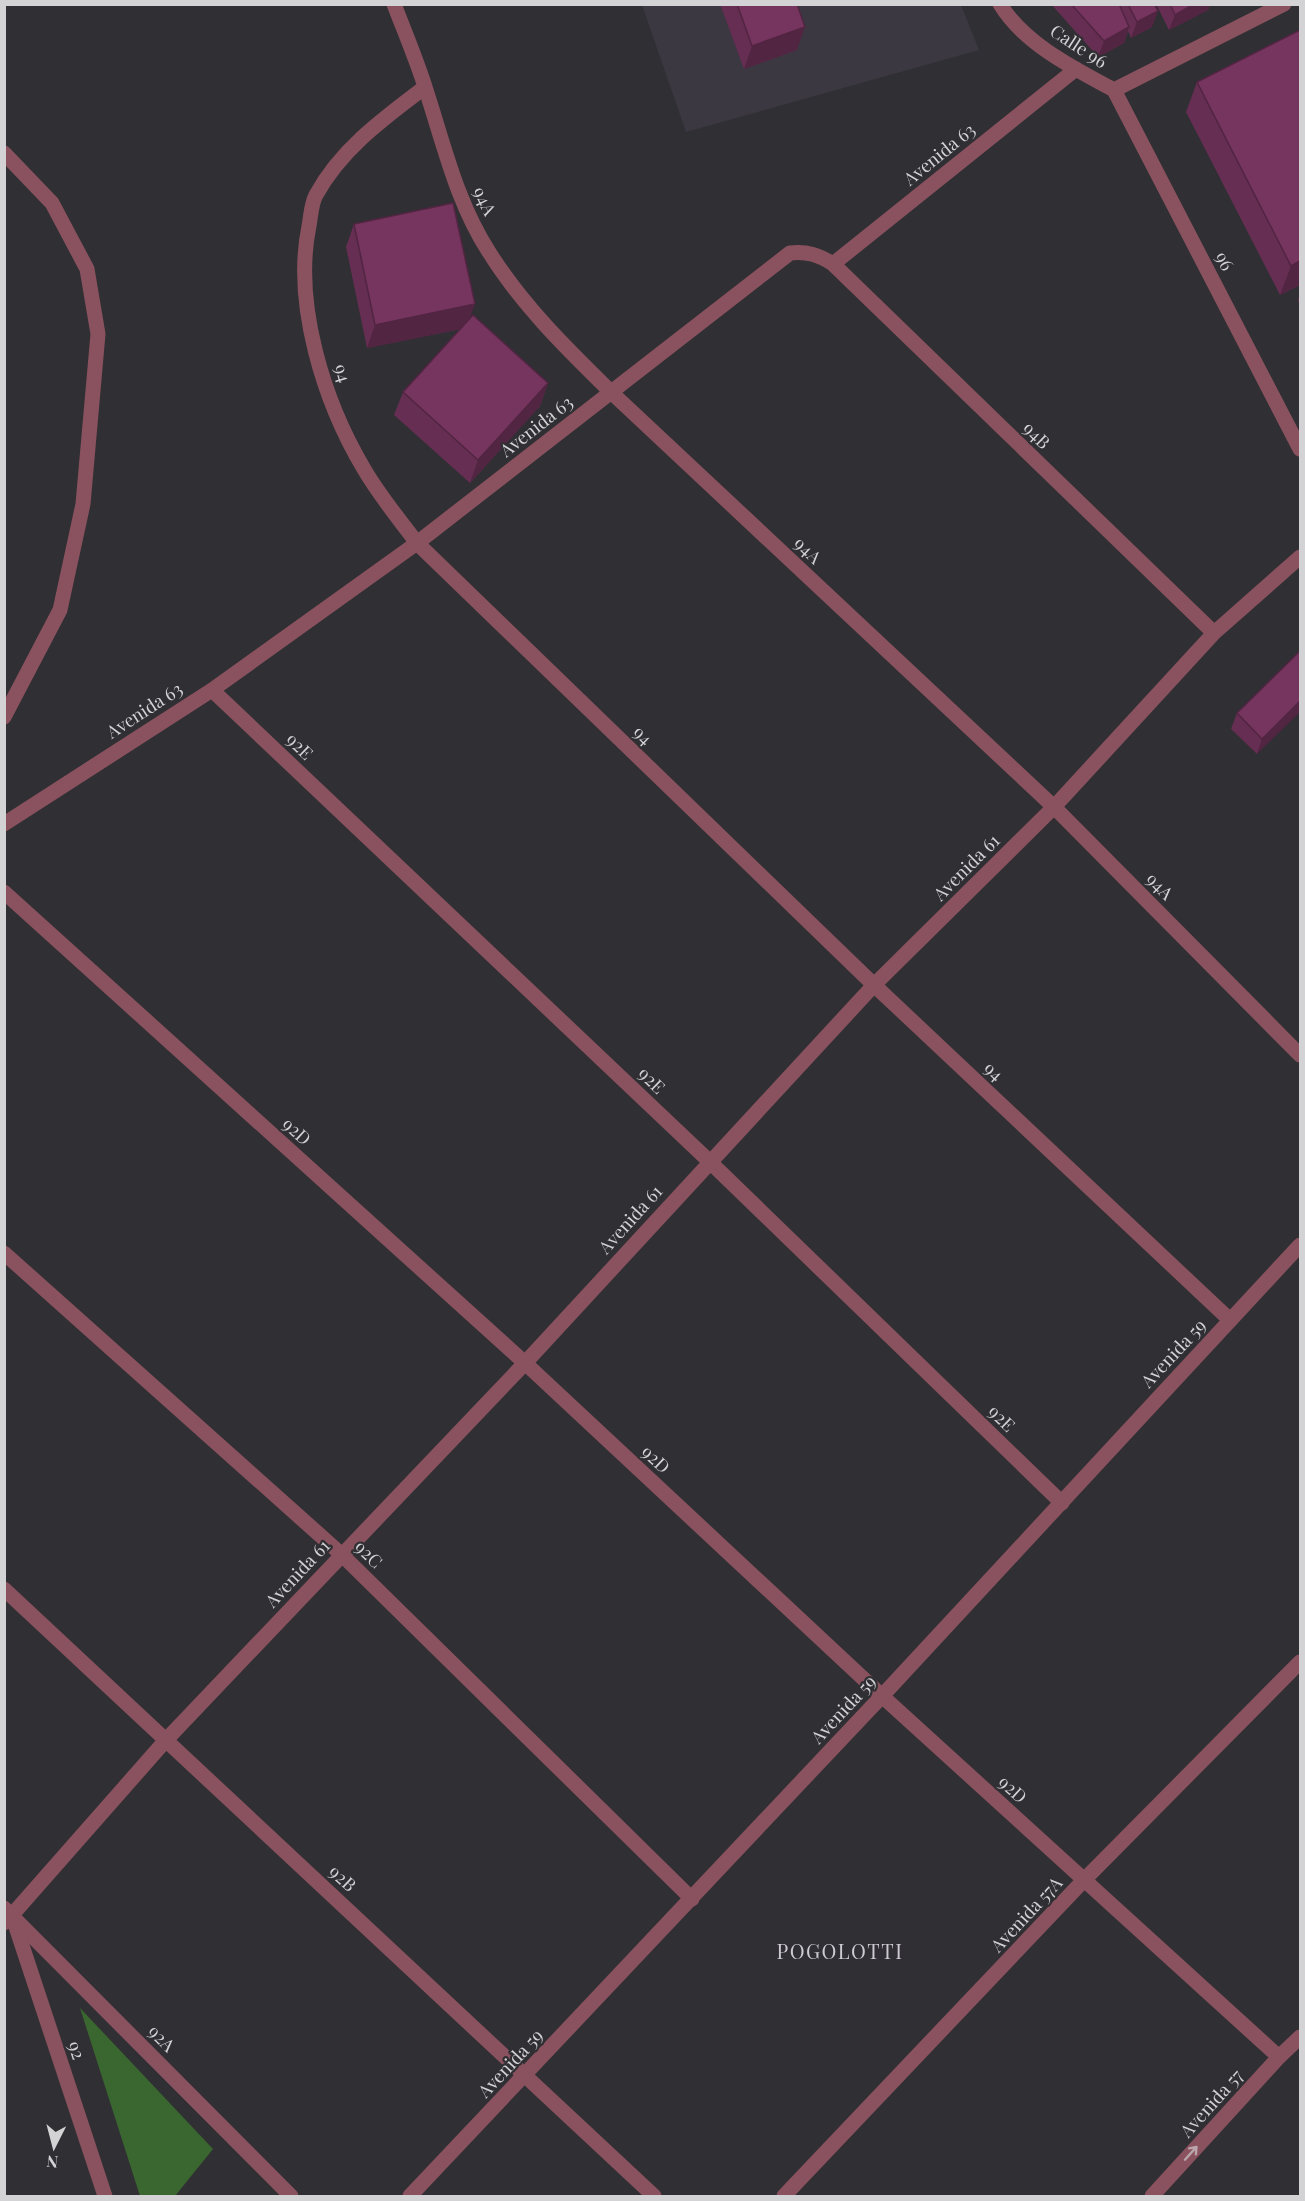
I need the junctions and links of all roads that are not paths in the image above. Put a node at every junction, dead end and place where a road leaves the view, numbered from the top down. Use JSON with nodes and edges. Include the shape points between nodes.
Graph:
{"nodes":[{"id":1,"x":394,"y":4,"type":"edge"},
{"id":2,"x":1000,"y":4,"type":"edge"},
{"id":3,"x":1284,"y":4,"type":"edge"},
{"id":4,"x":1076,"y":69,"type":"junction"},
{"id":5,"x":425,"y":87,"type":"junction"},
{"id":6,"x":1114,"y":90,"type":"junction"},
{"id":7,"x":4,"y":153,"type":"edge"},
{"id":8,"x":833,"y":264,"type":"junction"},
{"id":9,"x":612,"y":393,"type":"junction"},
{"id":10,"x":1300,"y":449,"type":"edge"},
{"id":11,"x":417,"y":543,"type":"junction"},
{"id":12,"x":1300,"y":557,"type":"edge"},
{"id":13,"x":1214,"y":633,"type":"junction"},
{"id":14,"x":212,"y":690,"type":"junction"},
{"id":15,"x":4,"y":717,"type":"edge"},
{"id":16,"x":1054,"y":807,"type":"junction"},
{"id":17,"x":4,"y":824,"type":"edge"},
{"id":18,"x":4,"y":892,"type":"edge"},
{"id":19,"x":874,"y":985,"type":"junction"},
{"id":20,"x":1300,"y":1055,"type":"edge"},
{"id":21,"x":709,"y":1161,"type":"junction"},
{"id":22,"x":1300,"y":1245,"type":"edge"},
{"id":23,"x":4,"y":1253,"type":"edge"},
{"id":24,"x":1230,"y":1320,"type":"junction"},
{"id":25,"x":525,"y":1363,"type":"junction"},
{"id":26,"x":1062,"y":1503,"type":"junction"},
{"id":27,"x":341,"y":1554,"type":"junction"},
{"id":28,"x":4,"y":1589,"type":"edge"},
{"id":29,"x":1300,"y":1662,"type":"edge"},
{"id":30,"x":882,"y":1696,"type":"junction"},
{"id":31,"x":166,"y":1740,"type":"junction"},
{"id":32,"x":1084,"y":1880,"type":"junction"},
{"id":33,"x":692,"y":1899,"type":"junction"},
{"id":34,"x":7,"y":1915,"type":"edge"},
{"id":35,"x":1300,"y":2037,"type":"edge"},
{"id":36,"x":1279,"y":2057,"type":"junction"},
{"id":37,"x":526,"y":2074,"type":"junction"},
{"id":38,"x":105,"y":2196,"type":"edge"},
{"id":39,"x":291,"y":2196,"type":"edge"},
{"id":40,"x":410,"y":2196,"type":"edge"},
{"id":41,"x":654,"y":2196,"type":"edge"},
{"id":42,"x":784,"y":2196,"type":"edge"},
{"id":43,"x":1152,"y":2196,"type":"edge"}],
"edges":[{"from":1,"to":5,"type":"street","name":"94A"},
{"from":2,"to":4,"type":"street","name":"Calle 96","via":[[1030,37]]},
{"from":3,"to":6,"type":"street"},
{"from":4,"to":6,"type":"street","name":"Calle 96"},
{"from":4,"to":8,"type":"street","name":"Avenida 63"},
{"from":5,"to":9,"type":"street","name":"94A","via":[[457,190],[488,250],[528,306]]},
{"from":5,"to":11,"type":"street","name":"94","via":[[342,157],[315,197],[303,252],[306,303],[322,376],[337,416],[364,470]]},
{"from":6,"to":10,"type":"street","name":"96"},
{"from":7,"to":15,"type":"street","via":[[52,203],[87,269],[98,334],[83,504],[60,610]]},
{"from":8,"to":9,"type":"street","name":"Avenida 63","via":[[804,251],[790,253]]},
{"from":8,"to":13,"type":"street","name":"94B"},
{"from":9,"to":11,"type":"street","name":"Avenida 63"},
{"from":9,"to":16,"type":"street","name":"94A"},
{"from":11,"to":14,"type":"street","name":"Avenida 63"},
{"from":11,"to":19,"type":"street","name":"94"},
{"from":12,"to":13,"type":"street","name":"Avenida 61"},
{"from":13,"to":16,"type":"street","name":"Avenida 61"},
{"from":14,"to":17,"type":"street","name":"Avenida 63"},
{"from":14,"to":21,"type":"street","name":"92E"},
{"from":16,"to":19,"type":"street","name":"Avenida 61"},
{"from":16,"to":20,"type":"street","name":"94A"},
{"from":18,"to":25,"type":"street","name":"92D"},
{"from":19,"to":21,"type":"street","name":"Avenida 61"},
{"from":19,"to":24,"type":"street","name":"94"},
{"from":21,"to":25,"type":"street","name":"Avenida 61"},
{"from":21,"to":26,"type":"street","name":"92E"},
{"from":22,"to":24,"type":"street","name":"Avenida 59"},
{"from":23,"to":27,"type":"street","name":"92C"},
{"from":24,"to":26,"type":"street","name":"Avenida 59"},
{"from":25,"to":27,"type":"street","name":"Avenida 61"},
{"from":25,"to":30,"type":"street","name":"92D"},
{"from":26,"to":30,"type":"street","name":"Avenida 59"},
{"from":27,"to":31,"type":"street","name":"Avenida 61"},
{"from":27,"to":33,"type":"street","name":"92C"},
{"from":28,"to":31,"type":"street","name":"92B"},
{"from":29,"to":32,"type":"street","name":"Avenida 57A"},
{"from":30,"to":32,"type":"street","name":"92D"},
{"from":30,"to":33,"type":"street","name":"Avenida 59"},
{"from":31,"to":34,"type":"street","name":"Avenida 61"},
{"from":31,"to":37,"type":"street","name":"92B"},
{"from":32,"to":36,"type":"street","name":"92D"},
{"from":32,"to":42,"type":"street","name":"Avenida 57A"},
{"from":33,"to":37,"type":"street","name":"Avenida 59"},
{"from":34,"to":38,"type":"street","name":"92"},
{"from":34,"to":39,"type":"street","name":"92A"},
{"from":35,"to":36,"type":"street","name":"Avenida 57"},
{"from":43,"to":36,"type":"street","name":"Avenida 57","one_way":true},
{"from":37,"to":40,"type":"street","name":"Avenida 59"},
{"from":37,"to":41,"type":"street","name":"92B"}]}
